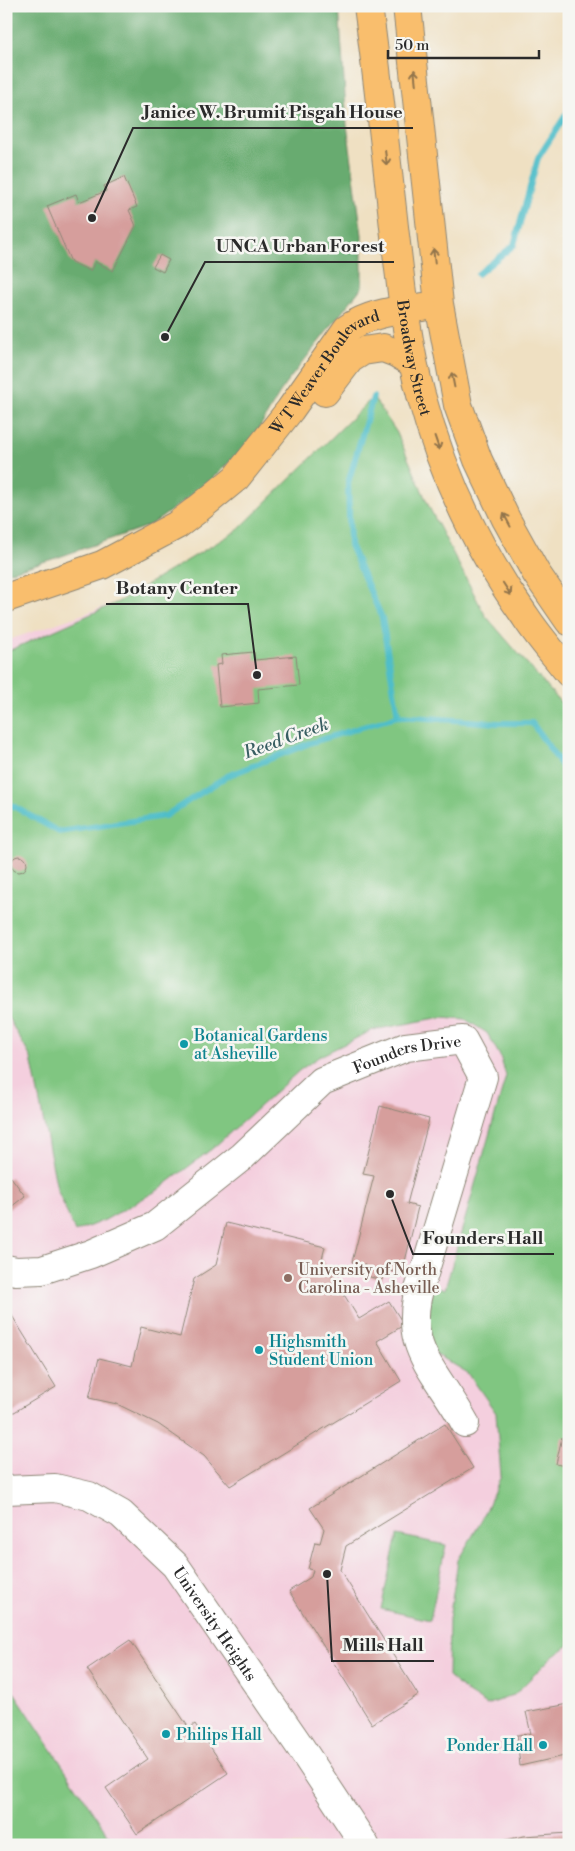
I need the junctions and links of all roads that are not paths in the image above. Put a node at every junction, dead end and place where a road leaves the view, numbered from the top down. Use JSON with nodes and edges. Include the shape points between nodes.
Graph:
{"nodes":[{"id":1,"x":368,"y":6,"type":"edge"},
{"id":2,"x":407,"y":6,"type":"edge"},
{"id":3,"x":439,"y":304,"type":"junction"},
{"id":4,"x":404,"y":310,"type":"junction"},
{"id":5,"x":413,"y":363,"type":"junction"},
{"id":6,"x":236,"y":478,"type":"junction"},
{"id":7,"x":6,"y":598,"type":"edge"},
{"id":8,"x":569,"y":621,"type":"edge"},
{"id":9,"x":569,"y":673,"type":"edge"},
{"id":10,"x":6,"y":1269,"type":"edge"},
{"id":11,"x":465,"y":1423,"type":"dead end"},
{"id":12,"x":6,"y":1490,"type":"edge"},
{"id":13,"x":365,"y":1845,"type":"edge"}],
"edges":[{"from":1,"to":4,"type":"main road","name":"Broadway Street","one_way":true},
{"from":3,"to":2,"type":"main road","name":"Broadway Street","one_way":true},
{"from":3,"to":4,"type":"main road","name":"W T Weaver Boulevard"},
{"from":8,"to":3,"type":"main road","name":"Broadway Street","one_way":true,"via":[[506,519],[478,460],[458,405]]},
{"from":4,"to":5,"type":"main road","name":"Broadway Street"},
{"from":4,"to":6,"type":"main road","name":"W T Weaver Boulevard","via":[[375,315],[347,329],[290,410]]},
{"from":5,"to":6,"type":"main road","name":"W T Weaver Boulevard","via":[[383,348],[364,351],[350,359],[281,449]]},
{"from":5,"to":9,"type":"main road","name":"Broadway Street","one_way":true,"via":[[442,458],[472,526],[525,617]]},
{"from":6,"to":7,"type":"main road","name":"W T Weaver Boulevard","via":[[177,525],[102,565]]},
{"from":10,"to":11,"type":"street","name":"Founders Drive","via":[[42,1270],[91,1254],[155,1226],[243,1156],[322,1080],[406,1047],[463,1040],[482,1077],[416,1298],[414,1329],[425,1361]]},
{"from":12,"to":13,"type":"street","name":"University Heights","via":[[55,1488],[89,1496],[121,1514],[175,1566]]}]}
